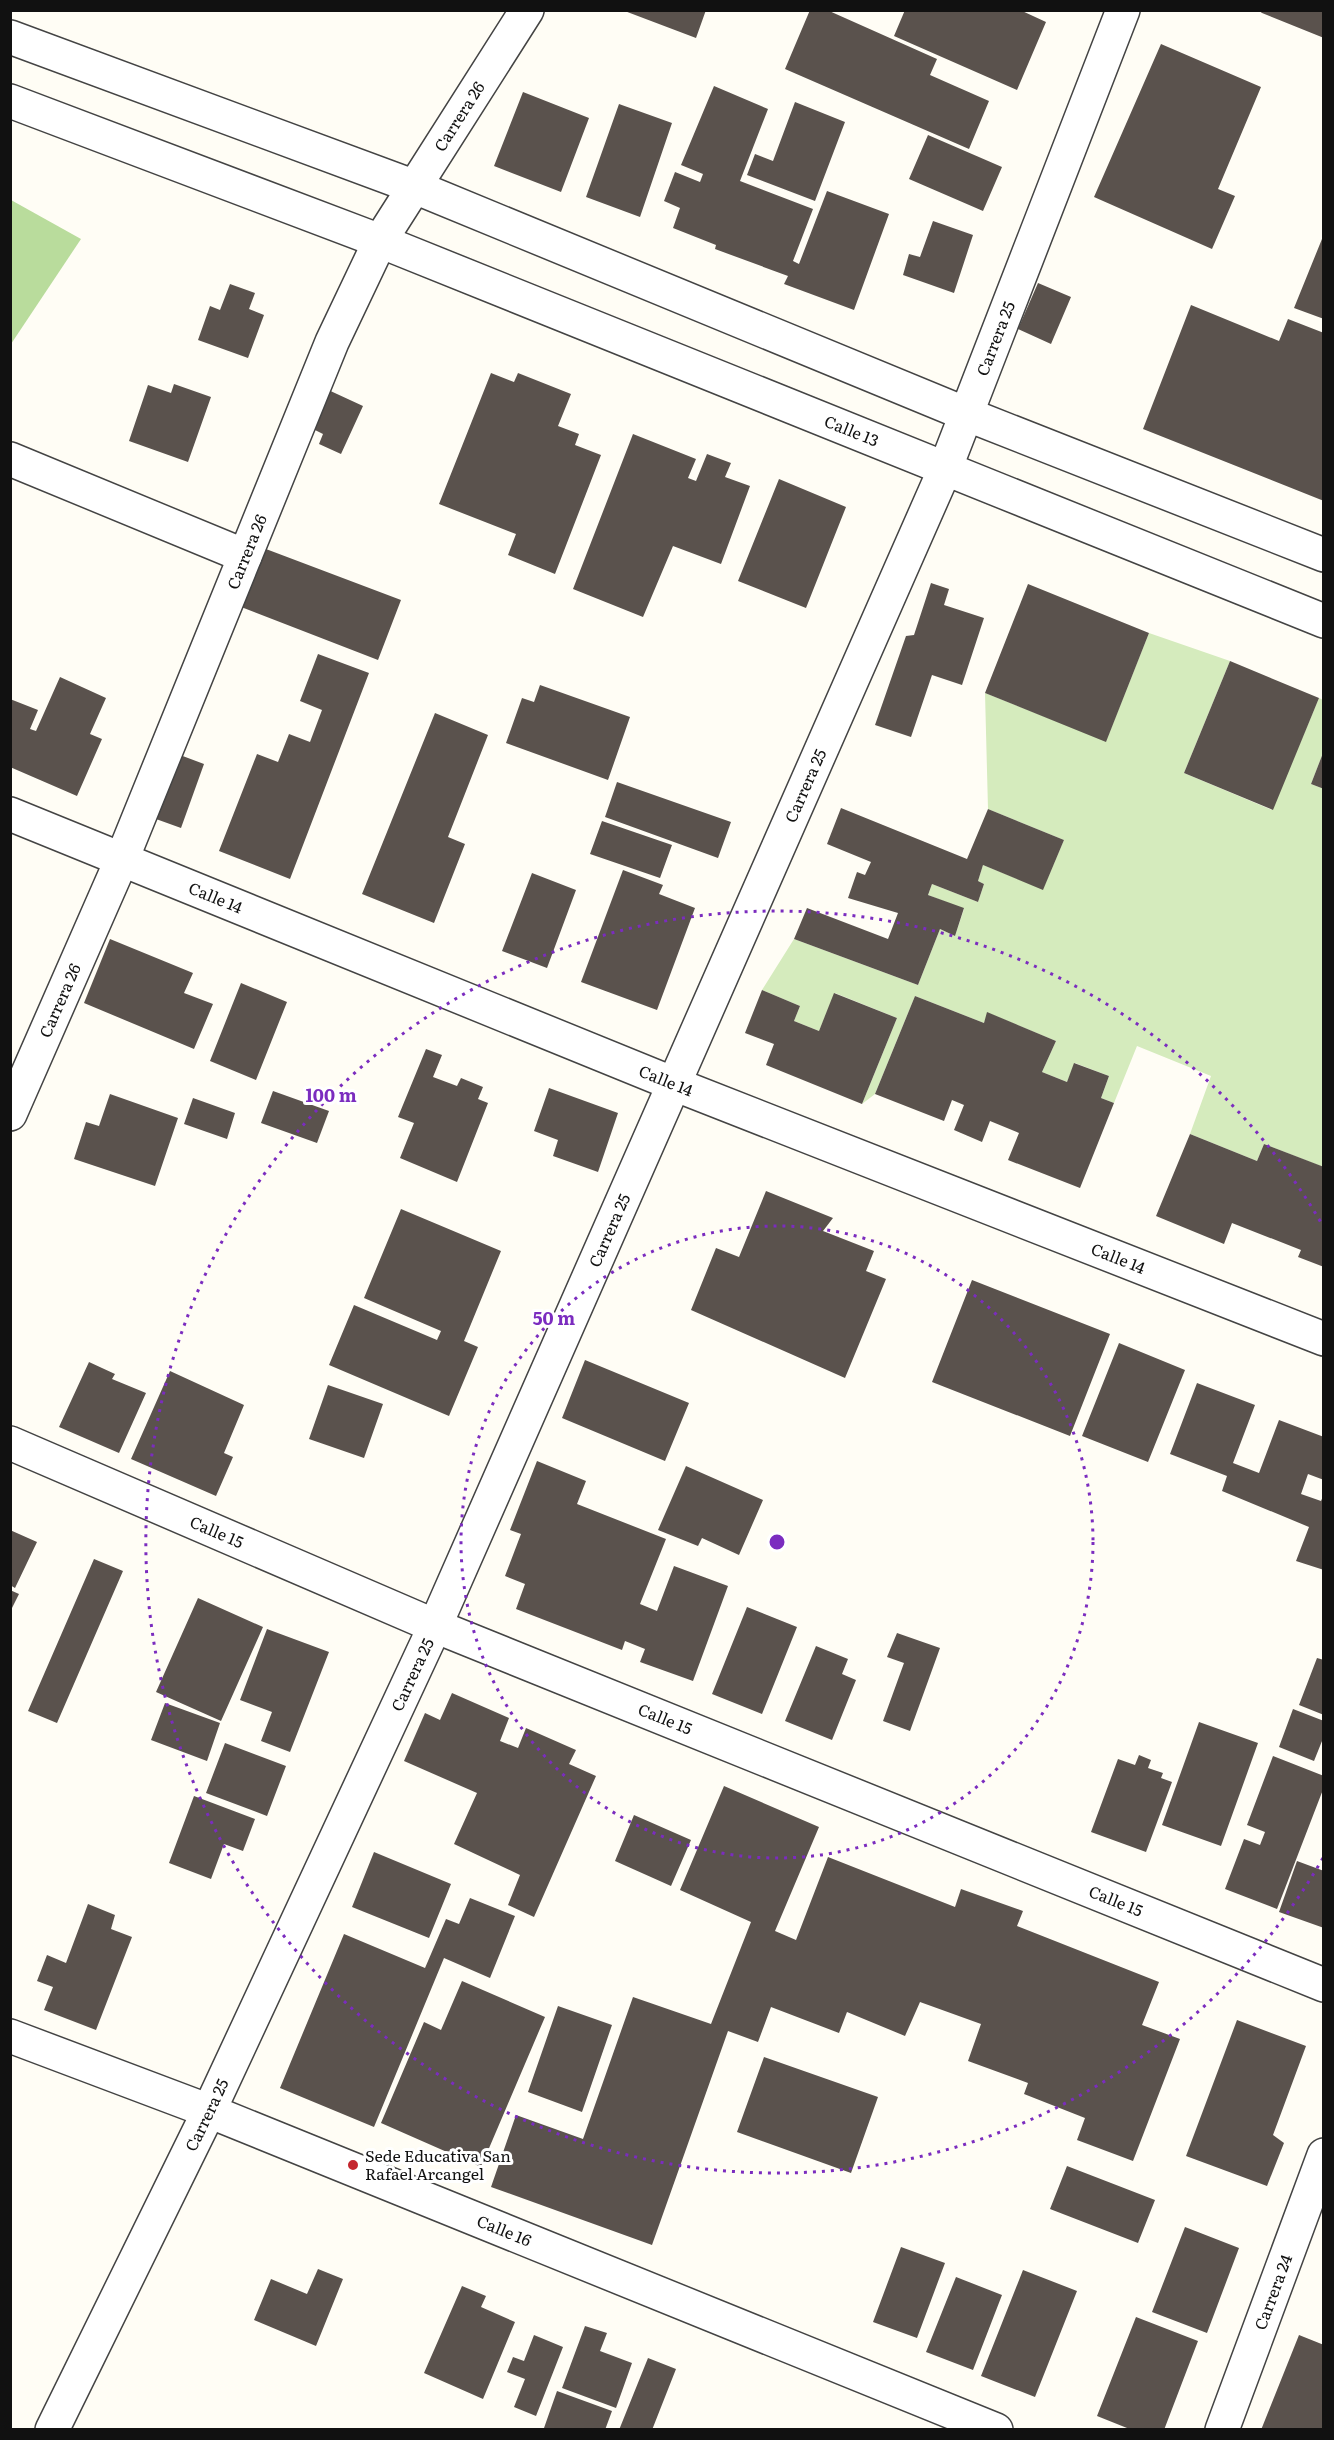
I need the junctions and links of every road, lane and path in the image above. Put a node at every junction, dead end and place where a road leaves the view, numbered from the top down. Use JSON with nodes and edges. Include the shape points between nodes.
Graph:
{"nodes":[{"id":1,"x":527,"y":10,"type":"edge"},
{"id":2,"x":1123,"y":10,"type":"edge"},
{"id":3,"x":10,"y":37,"type":"edge"},
{"id":4,"x":10,"y":101,"type":"edge"},
{"id":5,"x":415,"y":187,"type":"junction"},
{"id":6,"x":380,"y":241,"type":"junction"},
{"id":7,"x":966,"y":414,"type":"junction"},
{"id":8,"x":10,"y":459,"type":"edge"},
{"id":9,"x":945,"y":469,"type":"junction"},
{"id":10,"x":1323,"y":555,"type":"edge"},
{"id":11,"x":244,"y":556,"type":"junction"},
{"id":12,"x":1323,"y":621,"type":"edge"},
{"id":13,"x":10,"y":814,"type":"edge"},
{"id":14,"x":122,"y":859,"type":"junction"},
{"id":15,"x":674,"y":1084,"type":"junction"},
{"id":16,"x":10,"y":1114,"type":"edge"},
{"id":17,"x":1323,"y":1339,"type":"edge"},
{"id":18,"x":10,"y":1443,"type":"edge"},
{"id":19,"x":435,"y":1626,"type":"junction"},
{"id":20,"x":1323,"y":1985,"type":"edge"},
{"id":21,"x":10,"y":2036,"type":"edge"},
{"id":22,"x":209,"y":2111,"type":"junction"},
{"id":23,"x":1323,"y":2155,"type":"edge"},
{"id":24,"x":52,"y":2430,"type":"edge"},
{"id":25,"x":996,"y":2430,"type":"edge"},
{"id":26,"x":1222,"y":2430,"type":"edge"}],
"edges":[{"from":1,"to":5,"type":"street","name":"Carrera 26"},
{"from":2,"to":7,"type":"street","name":"Carrera 25"},
{"from":3,"to":5,"type":"street"},
{"from":4,"to":6,"type":"street","name":"Calle 13"},
{"from":5,"to":6,"type":"street","name":"Carrera 26"},
{"from":5,"to":7,"type":"street"},
{"from":6,"to":9,"type":"street","name":"Calle 13"},
{"from":6,"to":11,"type":"street","name":"Carrera 26","via":[[332,342]]},
{"from":7,"to":9,"type":"street","name":"Carrera 25"},
{"from":7,"to":10,"type":"street"},
{"from":8,"to":11,"type":"street"},
{"from":9,"to":12,"type":"street","name":"Calle 13"},
{"from":9,"to":15,"type":"street","name":"Carrera 25"},
{"from":11,"to":14,"type":"street","name":"Carrera 26"},
{"from":13,"to":14,"type":"street","name":"Calle 14"},
{"from":14,"to":15,"type":"street","name":"Calle 14"},
{"from":14,"to":16,"type":"street","name":"Carrera 26"},
{"from":15,"to":17,"type":"street","name":"Calle 14"},
{"from":15,"to":19,"type":"street","name":"Carrera 25"},
{"from":18,"to":19,"type":"street","name":"Calle 15"},
{"from":19,"to":20,"type":"street","name":"Calle 15"},
{"from":19,"to":22,"type":"street","name":"Carrera 25"},
{"from":21,"to":22,"type":"street","name":"Calle 16"},
{"from":22,"to":24,"type":"street","name":"Carrera 25"},
{"from":22,"to":25,"type":"street","name":"Calle 16"},
{"from":23,"to":26,"type":"street","name":"Carrera 24"}]}
